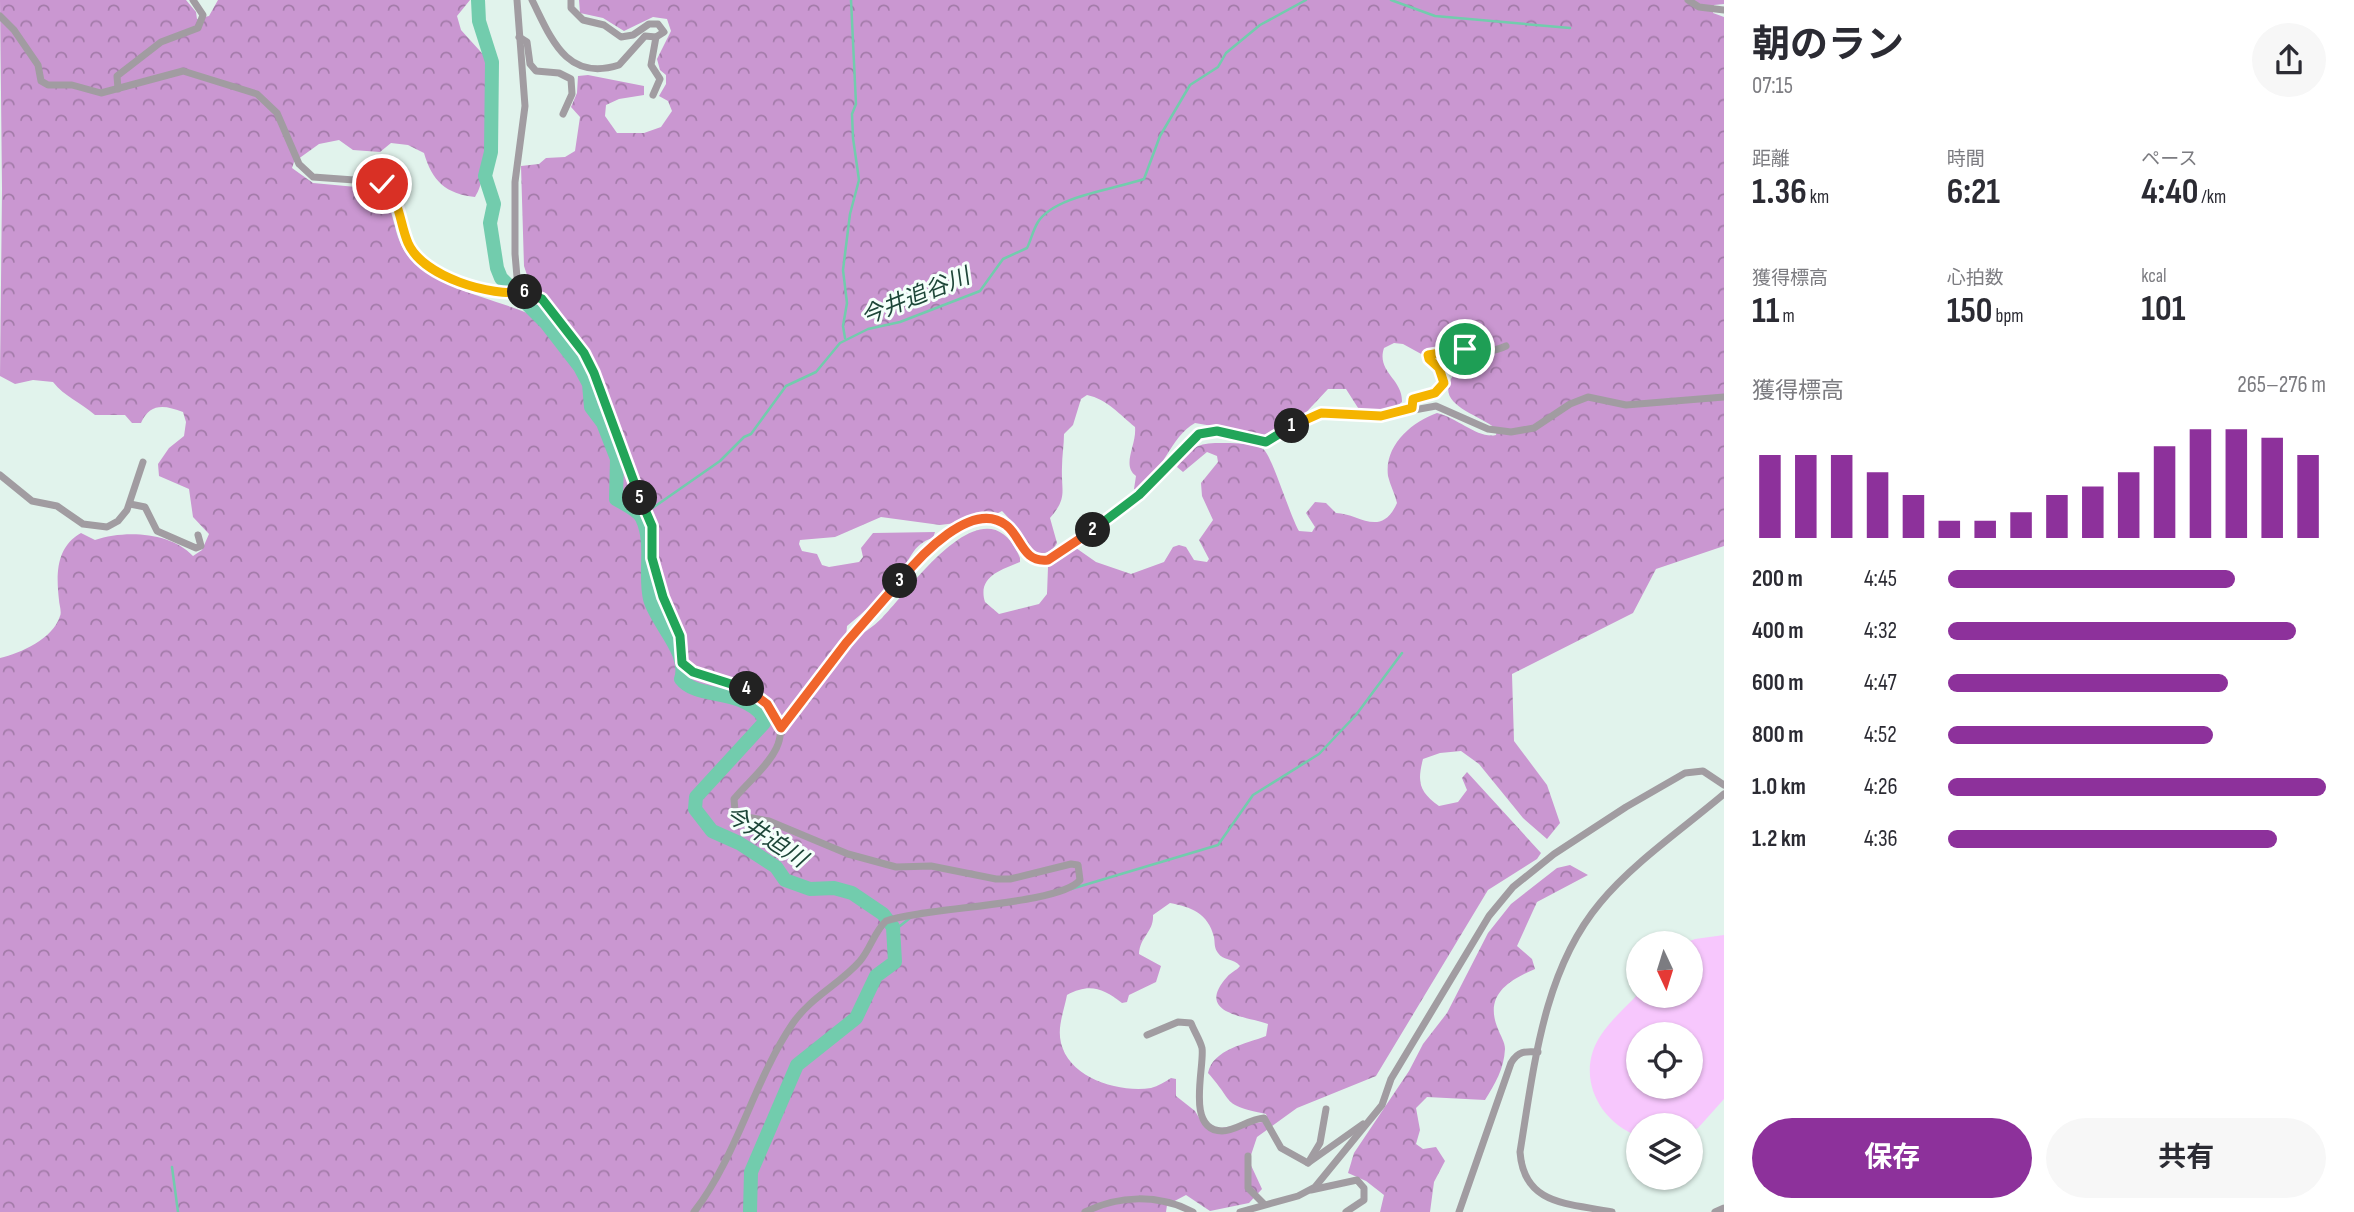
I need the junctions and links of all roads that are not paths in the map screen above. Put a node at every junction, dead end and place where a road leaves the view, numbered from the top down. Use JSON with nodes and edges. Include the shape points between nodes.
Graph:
{"nodes":[{"id":1,"x":193,"y":0,"type":"edge"},
{"id":2,"x":204,"y":0,"type":"edge"},
{"id":3,"x":517,"y":0,"type":"edge"},
{"id":4,"x":532,"y":0,"type":"edge"},
{"id":5,"x":571,"y":0,"type":"edge"},
{"id":6,"x":1688,"y":0,"type":"edge"},
{"id":7,"x":1724,"y":10,"type":"edge"},
{"id":8,"x":203,"y":15,"type":"junction"},
{"id":9,"x":0,"y":16,"type":"edge"},
{"id":10,"x":519,"y":37,"type":"junction"},
{"id":11,"x":656,"y":37,"type":"junction"},
{"id":12,"x":118,"y":89,"type":"junction"},
{"id":13,"x":653,"y":95,"type":"dead end"},
{"id":14,"x":564,"y":114,"type":"dead end"},
{"id":15,"x":526,"y":292,"type":"junction"},
{"id":16,"x":1506,"y":346,"type":"dead end"},
{"id":17,"x":1724,"y":397,"type":"edge"},
{"id":18,"x":1412,"y":408,"type":"junction"},
{"id":19,"x":143,"y":462,"type":"dead end"},
{"id":20,"x":0,"y":475,"type":"edge"},
{"id":21,"x":130,"y":504,"type":"junction"},
{"id":22,"x":198,"y":535,"type":"dead end"},
{"id":23,"x":781,"y":728,"type":"junction"},
{"id":24,"x":1724,"y":786,"type":"edge"},
{"id":25,"x":1724,"y":794,"type":"edge"},
{"id":26,"x":1147,"y":1035,"type":"dead end"},
{"id":27,"x":1538,"y":1052,"type":"junction"},
{"id":28,"x":1326,"y":1108,"type":"dead end"},
{"id":29,"x":1369,"y":1121,"type":"junction"},
{"id":30,"x":1248,"y":1156,"type":"dead end"},
{"id":31,"x":1308,"y":1163,"type":"junction"},
{"id":32,"x":1309,"y":1190,"type":"junction"},
{"id":33,"x":1263,"y":1203,"type":"junction"},
{"id":34,"x":1724,"y":1208,"type":"edge"},
{"id":35,"x":694,"y":1212,"type":"edge"},
{"id":36,"x":1085,"y":1212,"type":"edge"},
{"id":37,"x":1193,"y":1212,"type":"edge"},
{"id":38,"x":1240,"y":1212,"type":"edge"},
{"id":39,"x":1346,"y":1212,"type":"edge"},
{"id":40,"x":1459,"y":1212,"type":"edge"},
{"id":41,"x":1612,"y":1212,"type":"edge"},
{"id":42,"x":1715,"y":1212,"type":"edge"}],
"edges":[{"from":1,"to":8,"type":"street"},
{"from":2,"to":8,"type":"street"},
{"from":3,"to":10,"type":"street"},
{"from":4,"to":11,"type":"street","via":[[558,52],[592,68],[619,65],[645,36]]},
{"from":5,"to":11,"type":"street","via":[[571,8],[583,20],[604,25],[616,35],[628,37],[649,24],[658,24],[664,32]]},
{"from":6,"to":7,"type":"street","via":[[1699,7]]},
{"from":8,"to":12,"type":"street","via":[[195,30],[160,41],[119,73]]},
{"from":9,"to":12,"type":"street","via":[[38,65],[44,83],[101,93]]},
{"from":10,"to":14,"type":"street","via":[[527,42],[530,64],[536,71],[571,79],[572,94]]},
{"from":10,"to":15,"type":"street","via":[[525,106],[515,182],[515,254],[517,277]]},
{"from":11,"to":13,"type":"street","via":[[651,65],[660,79]]},
{"from":12,"to":15,"type":"street","via":[[183,71],[257,94],[277,113],[299,164],[313,177],[369,181],[391,192],[415,254],[469,286]]},
{"from":15,"to":23,"type":"street","via":[[542,299],[594,373],[629,477],[652,526],[652,558],[680,636],[682,663],[693,672],[745,688],[767,704]]},
{"from":16,"to":18,"type":"street","via":[[1488,353],[1465,349],[1430,353],[1444,383],[1435,393],[1413,399]]},
{"from":17,"to":18,"type":"street","via":[[1626,405],[1588,397],[1534,428],[1511,432],[1488,429],[1436,406]]},
{"from":18,"to":23,"type":"street","via":[[1381,416],[1312,415],[1266,442],[1207,430],[1114,516],[1048,560],[1030,557],[1008,526],[997,520],[966,524],[916,562]]},
{"from":19,"to":21,"type":"street"},
{"from":20,"to":21,"type":"street","via":[[30,500],[57,506],[92,527],[112,525]]},
{"from":21,"to":22,"type":"street","via":[[145,507],[162,534],[196,548],[201,546]]},
{"from":23,"to":35,"type":"street","via":[[781,742],[772,757],[734,799],[735,811],[741,816],[769,821],[848,854],[896,867],[945,867],[996,879],[1071,864],[1078,865],[1080,880],[1048,897],[886,921],[858,963],[806,1006],[792,1024],[722,1172]]},
{"from":24,"to":29,"type":"street","via":[[1703,771],[1685,773],[1553,854],[1513,887],[1489,916]]},
{"from":25,"to":27,"type":"street","via":[[1620,883],[1580,930],[1552,990]]},
{"from":26,"to":31,"type":"street","via":[[1189,1022],[1202,1048],[1198,1088],[1208,1123],[1225,1130],[1264,1118],[1281,1147]]},
{"from":27,"to":40,"type":"street","via":[[1525,1051],[1511,1063]]},
{"from":27,"to":41,"type":"street","via":[[1520,1152],[1524,1174],[1550,1199]]},
{"from":28,"to":31,"type":"street","via":[[1320,1143]]},
{"from":29,"to":31,"type":"street"},
{"from":29,"to":32,"type":"street"},
{"from":30,"to":33,"type":"street","via":[[1248,1188]]},
{"from":32,"to":33,"type":"street"},
{"from":32,"to":39,"type":"street","via":[[1357,1180],[1364,1186],[1364,1200]]},
{"from":33,"to":38,"type":"street"},
{"from":34,"to":42,"type":"street"},
{"from":36,"to":37,"type":"street","via":[[1110,1200],[1138,1199],[1167,1202]]}]}
